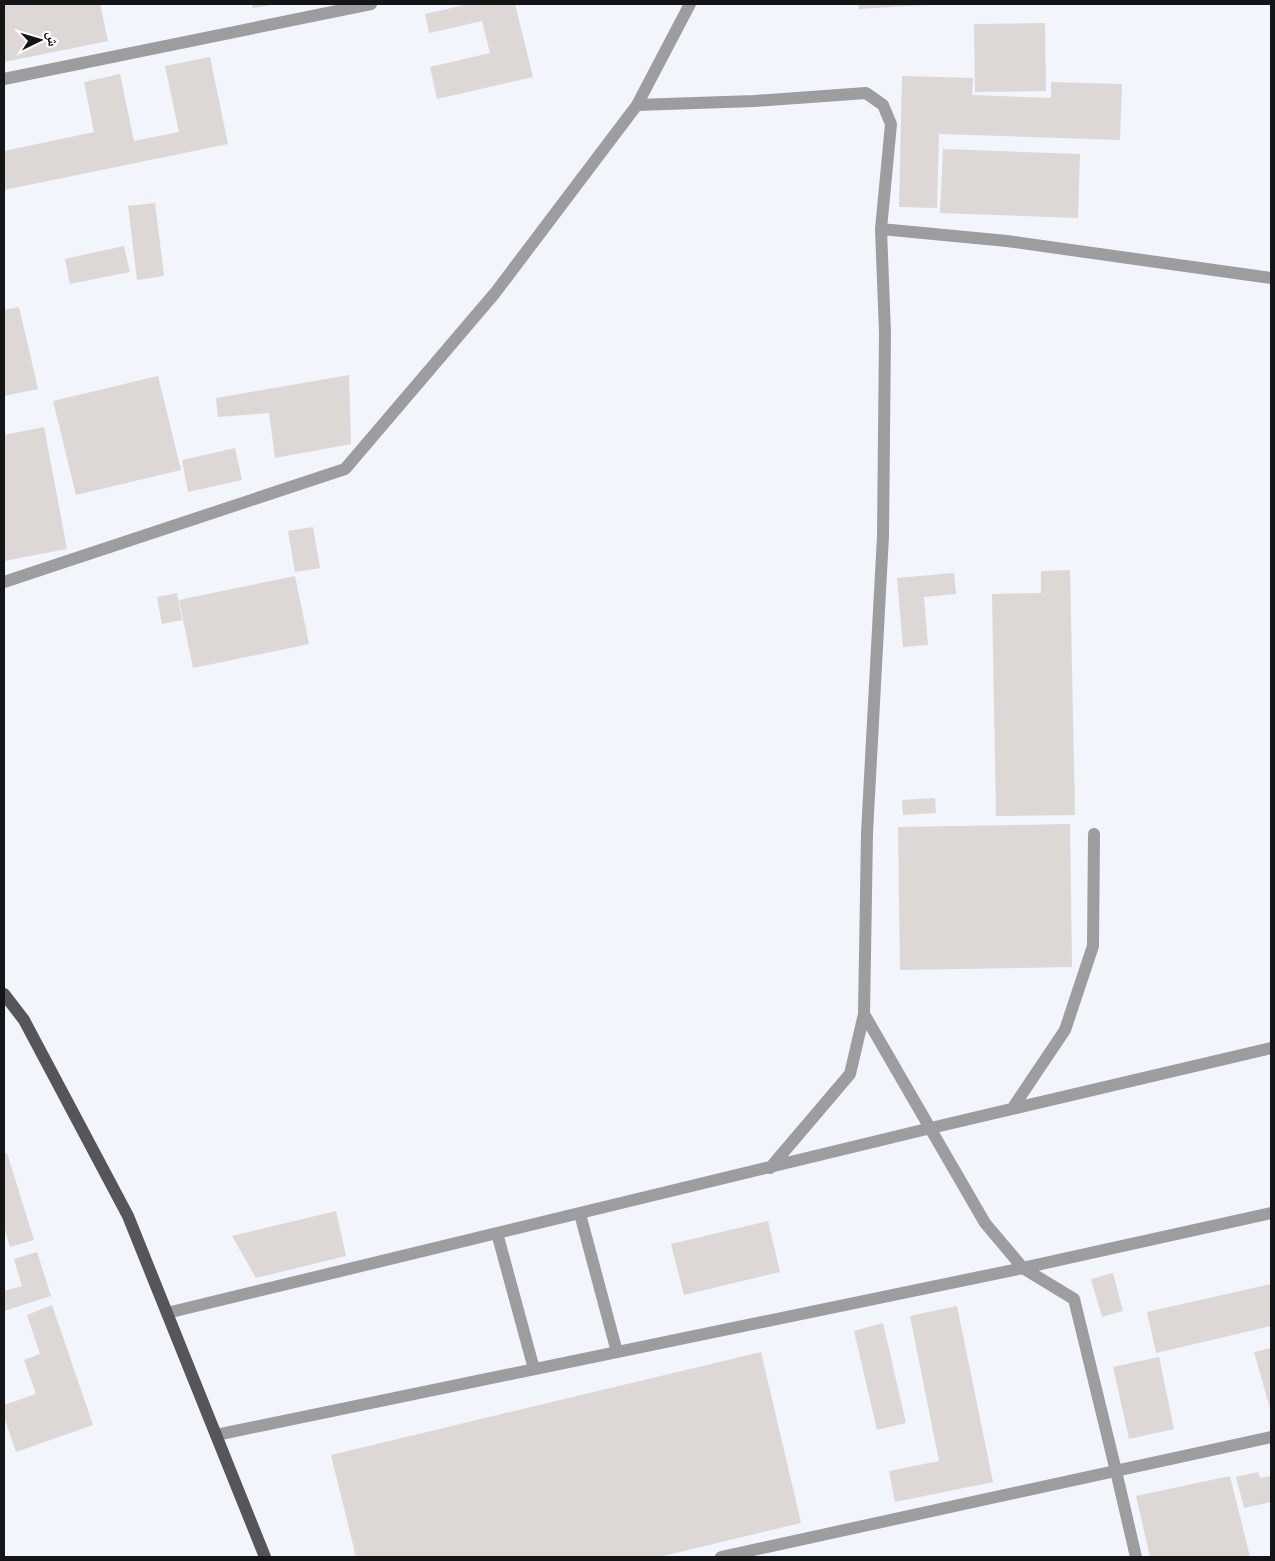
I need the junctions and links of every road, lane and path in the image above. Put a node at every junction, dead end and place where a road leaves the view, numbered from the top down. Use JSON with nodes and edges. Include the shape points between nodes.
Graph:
{"nodes":[{"id":1,"x":371,"y":4,"type":"edge"},
{"id":2,"x":690,"y":4,"type":"edge"},
{"id":3,"x":4,"y":79,"type":"edge"},
{"id":4,"x":637,"y":105,"type":"junction"},
{"id":5,"x":881,"y":229,"type":"junction"},
{"id":6,"x":1271,"y":278,"type":"edge"},
{"id":7,"x":4,"y":582,"type":"edge"},
{"id":8,"x":1094,"y":834,"type":"dead end"},
{"id":9,"x":4,"y":994,"type":"edge"},
{"id":10,"x":864,"y":1014,"type":"junction"},
{"id":11,"x":1271,"y":1048,"type":"edge"},
{"id":12,"x":1012,"y":1109,"type":"junction"},
{"id":13,"x":931,"y":1128,"type":"junction"},
{"id":14,"x":770,"y":1168,"type":"junction"},
{"id":15,"x":1271,"y":1213,"type":"edge"},
{"id":16,"x":580,"y":1214,"type":"junction"},
{"id":17,"x":497,"y":1233,"type":"junction"},
{"id":18,"x":1023,"y":1268,"type":"junction"},
{"id":19,"x":168,"y":1313,"type":"junction"},
{"id":20,"x":618,"y":1352,"type":"junction"},
{"id":21,"x":534,"y":1369,"type":"junction"},
{"id":22,"x":216,"y":1435,"type":"junction"},
{"id":23,"x":1271,"y":1437,"type":"edge"},
{"id":24,"x":1116,"y":1471,"type":"junction"},
{"id":25,"x":265,"y":1557,"type":"edge"},
{"id":26,"x":721,"y":1557,"type":"edge"},
{"id":27,"x":1136,"y":1557,"type":"edge"}],
"edges":[{"from":1,"to":3,"type":"street"},
{"from":2,"to":4,"type":"street"},
{"from":4,"to":5,"type":"street","via":[[866,93],[883,105],[891,124]]},
{"from":4,"to":7,"type":"street","via":[[495,293],[345,469]]},
{"from":5,"to":6,"type":"street","via":[[1008,241]]},
{"from":5,"to":10,"type":"street","via":[[885,333],[883,536],[867,833]]},
{"from":8,"to":12,"type":"street","via":[[1093,946],[1065,1030]]},
{"from":9,"to":19,"type":"main road","via":[[24,1020],[128,1216]]},
{"from":10,"to":13,"type":"street"},
{"from":10,"to":14,"type":"street","via":[[850,1074]]},
{"from":11,"to":12,"type":"street"},
{"from":12,"to":13,"type":"street"},
{"from":13,"to":14,"type":"street"},
{"from":13,"to":18,"type":"street","via":[[985,1223]]},
{"from":14,"to":16,"type":"street"},
{"from":15,"to":18,"type":"street"},
{"from":16,"to":17,"type":"street"},
{"from":16,"to":20,"type":"street"},
{"from":17,"to":19,"type":"street"},
{"from":17,"to":21,"type":"street"},
{"from":18,"to":20,"type":"street"},
{"from":18,"to":24,"type":"street","via":[[1074,1299]]},
{"from":19,"to":22,"type":"main road"},
{"from":20,"to":21,"type":"street"},
{"from":21,"to":22,"type":"street"},
{"from":22,"to":25,"type":"main road"},
{"from":23,"to":24,"type":"street"},
{"from":24,"to":26,"type":"street"},
{"from":24,"to":27,"type":"street"}]}
